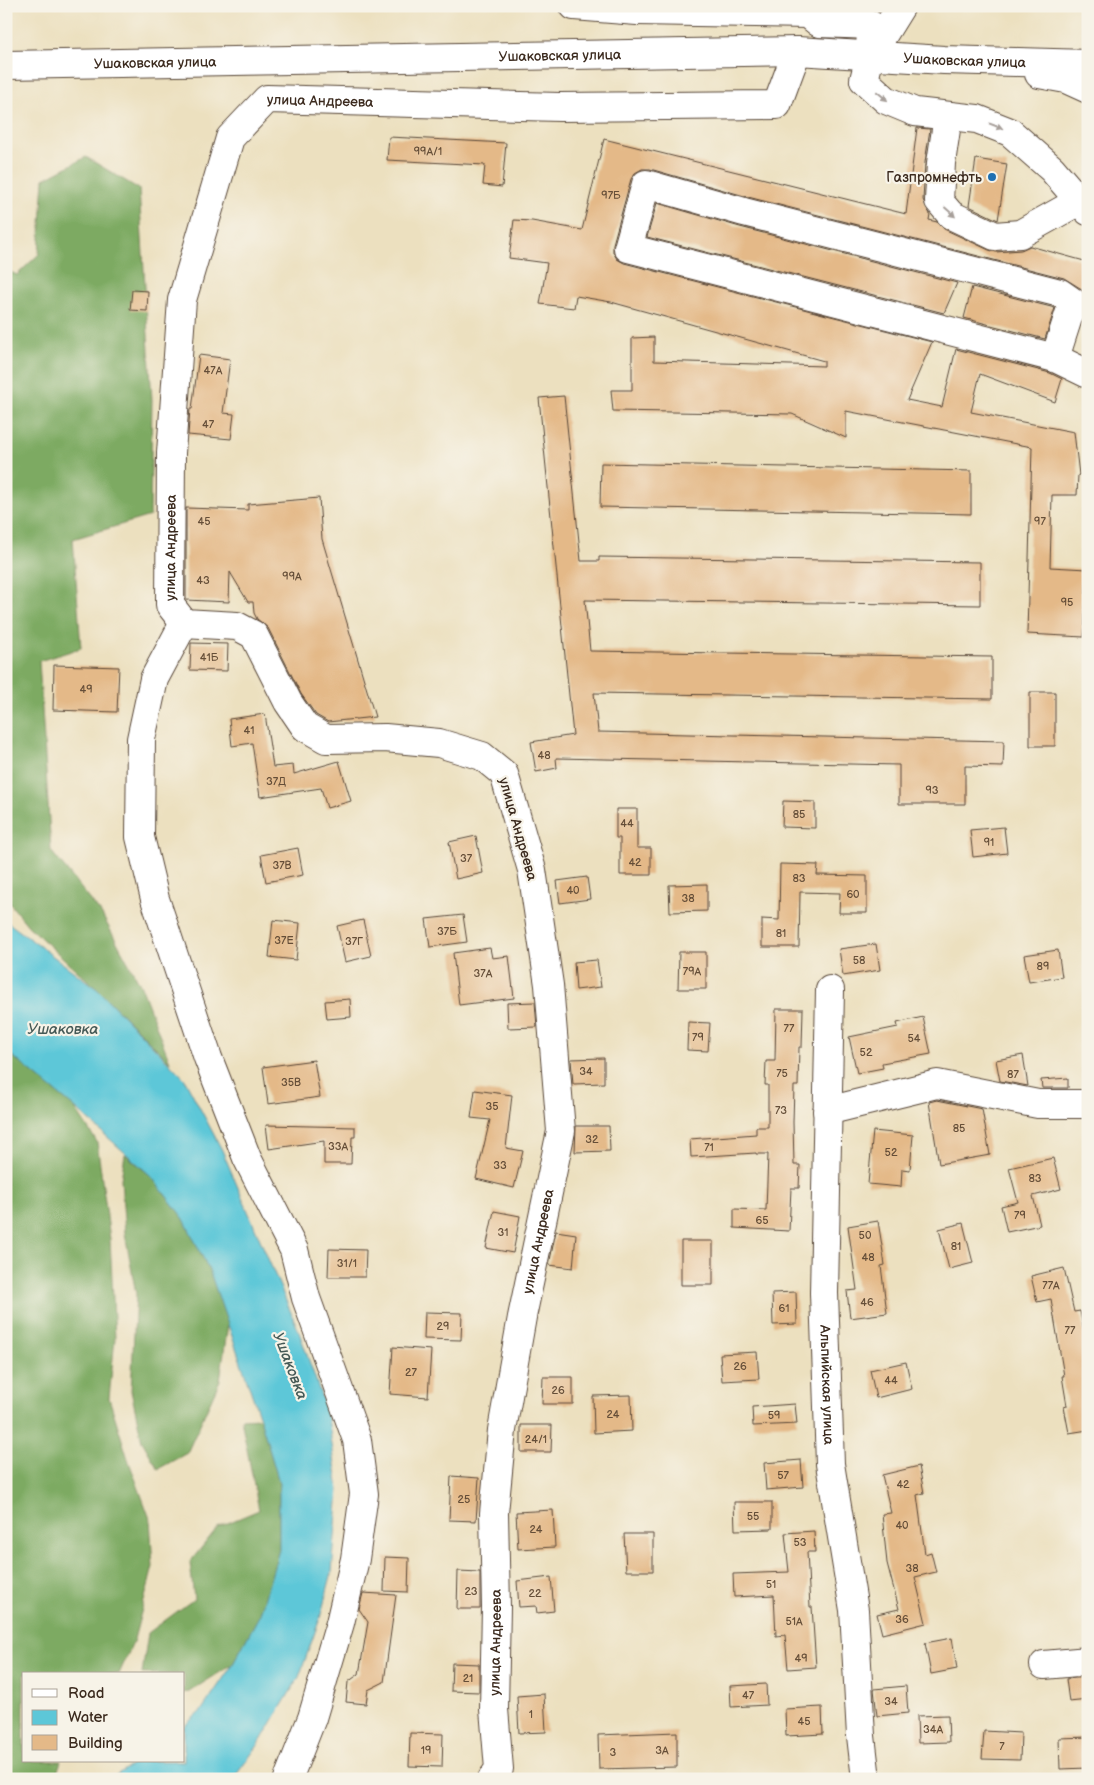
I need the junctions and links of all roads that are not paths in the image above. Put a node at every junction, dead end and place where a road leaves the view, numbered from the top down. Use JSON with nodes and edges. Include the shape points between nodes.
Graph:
{"nodes":[{"id":1,"x":574,"y":6,"type":"edge"},
{"id":2,"x":901,"y":6,"type":"edge"},
{"id":3,"x":808,"y":10,"type":"edge"},
{"id":4,"x":797,"y":51,"type":"junction"},
{"id":5,"x":870,"y":56,"type":"junction"},
{"id":6,"x":944,"y":60,"type":"junction"},
{"id":7,"x":1088,"y":64,"type":"edge"},
{"id":8,"x":19,"y":65,"type":"edge"},
{"id":9,"x":1088,"y":89,"type":"edge"},
{"id":10,"x":948,"y":116,"type":"junction"},
{"id":11,"x":1083,"y":206,"type":"edge"},
{"id":12,"x":1055,"y":358,"type":"junction"},
{"id":13,"x":1088,"y":374,"type":"edge"},
{"id":14,"x":184,"y":623,"type":"junction"},
{"id":15,"x":830,"y":990,"type":"dead end"},
{"id":16,"x":1088,"y":1104,"type":"edge"},
{"id":17,"x":827,"y":1111,"type":"junction"},
{"id":18,"x":1088,"y":1661,"type":"edge"},
{"id":19,"x":1044,"y":1665,"type":"dead end"},
{"id":20,"x":288,"y":1779,"type":"edge"},
{"id":21,"x":492,"y":1779,"type":"edge"},
{"id":22,"x":866,"y":1779,"type":"edge"}],
"edges":[{"from":1,"to":3,"type":"street","via":[[637,11]]},
{"from":2,"to":5,"type":"street"},
{"from":3,"to":5,"type":"street","via":[[818,23],[871,25]]},
{"from":4,"to":5,"type":"street","name":"Ушаковская улица"},
{"from":4,"to":8,"type":"street","name":"Ушаковская улица"},
{"from":4,"to":14,"type":"street","name":"улица Андреева","via":[[777,105],[560,107],[266,99],[230,138],[182,300],[171,453],[170,605]]},
{"from":5,"to":6,"type":"street","name":"Ушаковская улица"},
{"from":5,"to":10,"type":"street","one_way":true,"via":[[864,80],[886,100],[915,112]]},
{"from":6,"to":7,"type":"street","name":"Ушаковская улица"},
{"from":6,"to":9,"type":"street","via":[[986,70],[1066,79]]},
{"from":10,"to":11,"type":"street","one_way":true,"via":[[977,119],[1010,132],[1052,169]]},
{"from":10,"to":11,"type":"street","one_way":true,"via":[[939,201],[951,215],[995,236],[1020,234]]},
{"from":12,"to":12,"type":"street","via":[[628,248],[646,184],[1060,293],[1073,302]]},
{"from":12,"to":13,"type":"street"},
{"from":14,"to":20,"type":"street","via":[[154,679],[142,739],[140,837],[155,899],[208,1058],[247,1158],[294,1250],[306,1298],[357,1440],[364,1494],[355,1559],[340,1623],[312,1718]]},
{"from":14,"to":21,"type":"street","name":"улица Андреева","via":[[237,626],[254,635],[288,702],[305,727],[326,739],[385,738],[438,743],[482,756],[504,774],[532,870],[549,985],[561,1130],[502,1430],[494,1513],[494,1709],[499,1769]]},
{"from":15,"to":17,"type":"street","name":"Альпийская улица"},
{"from":16,"to":17,"type":"street","via":[[1038,1104],[937,1084]]},
{"from":17,"to":22,"type":"street","name":"Альпийская улица","via":[[824,1293],[830,1464],[854,1610]]},
{"from":18,"to":19,"type":"street"}]}
